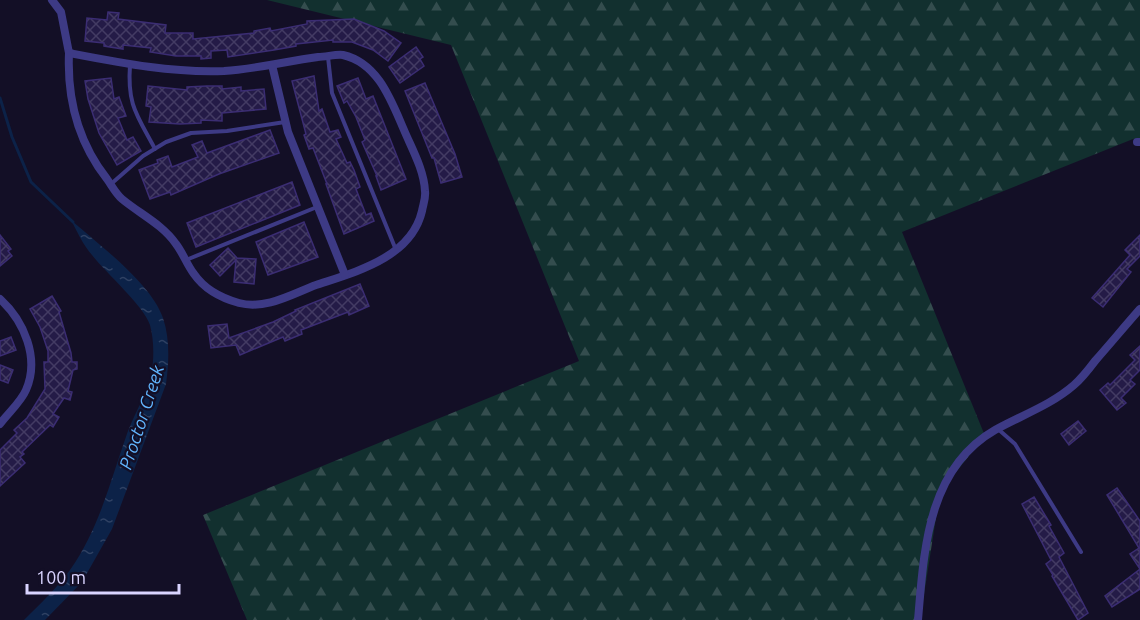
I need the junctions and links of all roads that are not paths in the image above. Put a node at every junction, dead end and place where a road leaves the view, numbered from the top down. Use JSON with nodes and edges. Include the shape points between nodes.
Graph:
{"nodes":[{"id":1,"x":52,"y":0,"type":"edge"},
{"id":2,"x":69,"y":53,"type":"junction"},
{"id":3,"x":328,"y":56,"type":"junction"},
{"id":4,"x":130,"y":65,"type":"junction"},
{"id":5,"x":272,"y":65,"type":"junction"},
{"id":6,"x":286,"y":122,"type":"junction"},
{"id":7,"x":155,"y":149,"type":"junction"},
{"id":8,"x":111,"y":184,"type":"junction"},
{"id":9,"x":318,"y":206,"type":"junction"},
{"id":10,"x":396,"y":250,"type":"junction"},
{"id":11,"x":186,"y":260,"type":"junction"},
{"id":12,"x":345,"y":275,"type":"junction"},
{"id":13,"x":0,"y":299,"type":"edge"},
{"id":14,"x":1140,"y":309,"type":"edge"},
{"id":15,"x":0,"y":424,"type":"edge"},
{"id":16,"x":998,"y":429,"type":"junction"},
{"id":17,"x":1081,"y":552,"type":"dead end"},
{"id":18,"x":918,"y":620,"type":"edge"}],
"edges":[{"from":1,"to":2,"type":"street","via":[[61,12]]},
{"from":2,"to":4,"type":"street"},
{"from":2,"to":8,"type":"street","via":[[68,79],[78,129],[89,155]]},
{"from":3,"to":5,"type":"street"},
{"from":3,"to":10,"type":"lane","via":[[332,93]]},
{"from":3,"to":10,"type":"street","via":[[342,55],[364,64],[381,82],[422,174],[426,194],[421,216],[407,241]]},
{"from":4,"to":5,"type":"street","via":[[223,71]]},
{"from":4,"to":7,"type":"lane","via":[[130,100]]},
{"from":5,"to":6,"type":"street"},
{"from":6,"to":7,"type":"lane","via":[[191,133]]},
{"from":6,"to":9,"type":"street"},
{"from":7,"to":8,"type":"lane"},
{"from":8,"to":11,"type":"street","via":[[121,198],[148,216],[176,243]]},
{"from":9,"to":11,"type":"lane"},
{"from":9,"to":12,"type":"street"},
{"from":10,"to":12,"type":"street"},
{"from":11,"to":12,"type":"street","via":[[214,295],[242,304],[276,301]]},
{"from":13,"to":15,"type":"street","via":[[18,319],[29,341],[30,356],[26,391]]},
{"from":14,"to":16,"type":"street","via":[[1076,384],[1049,404]]},
{"from":16,"to":17,"type":"lane","via":[[1015,444]]},
{"from":16,"to":18,"type":"street","via":[[973,446],[941,489],[932,512]]}]}
